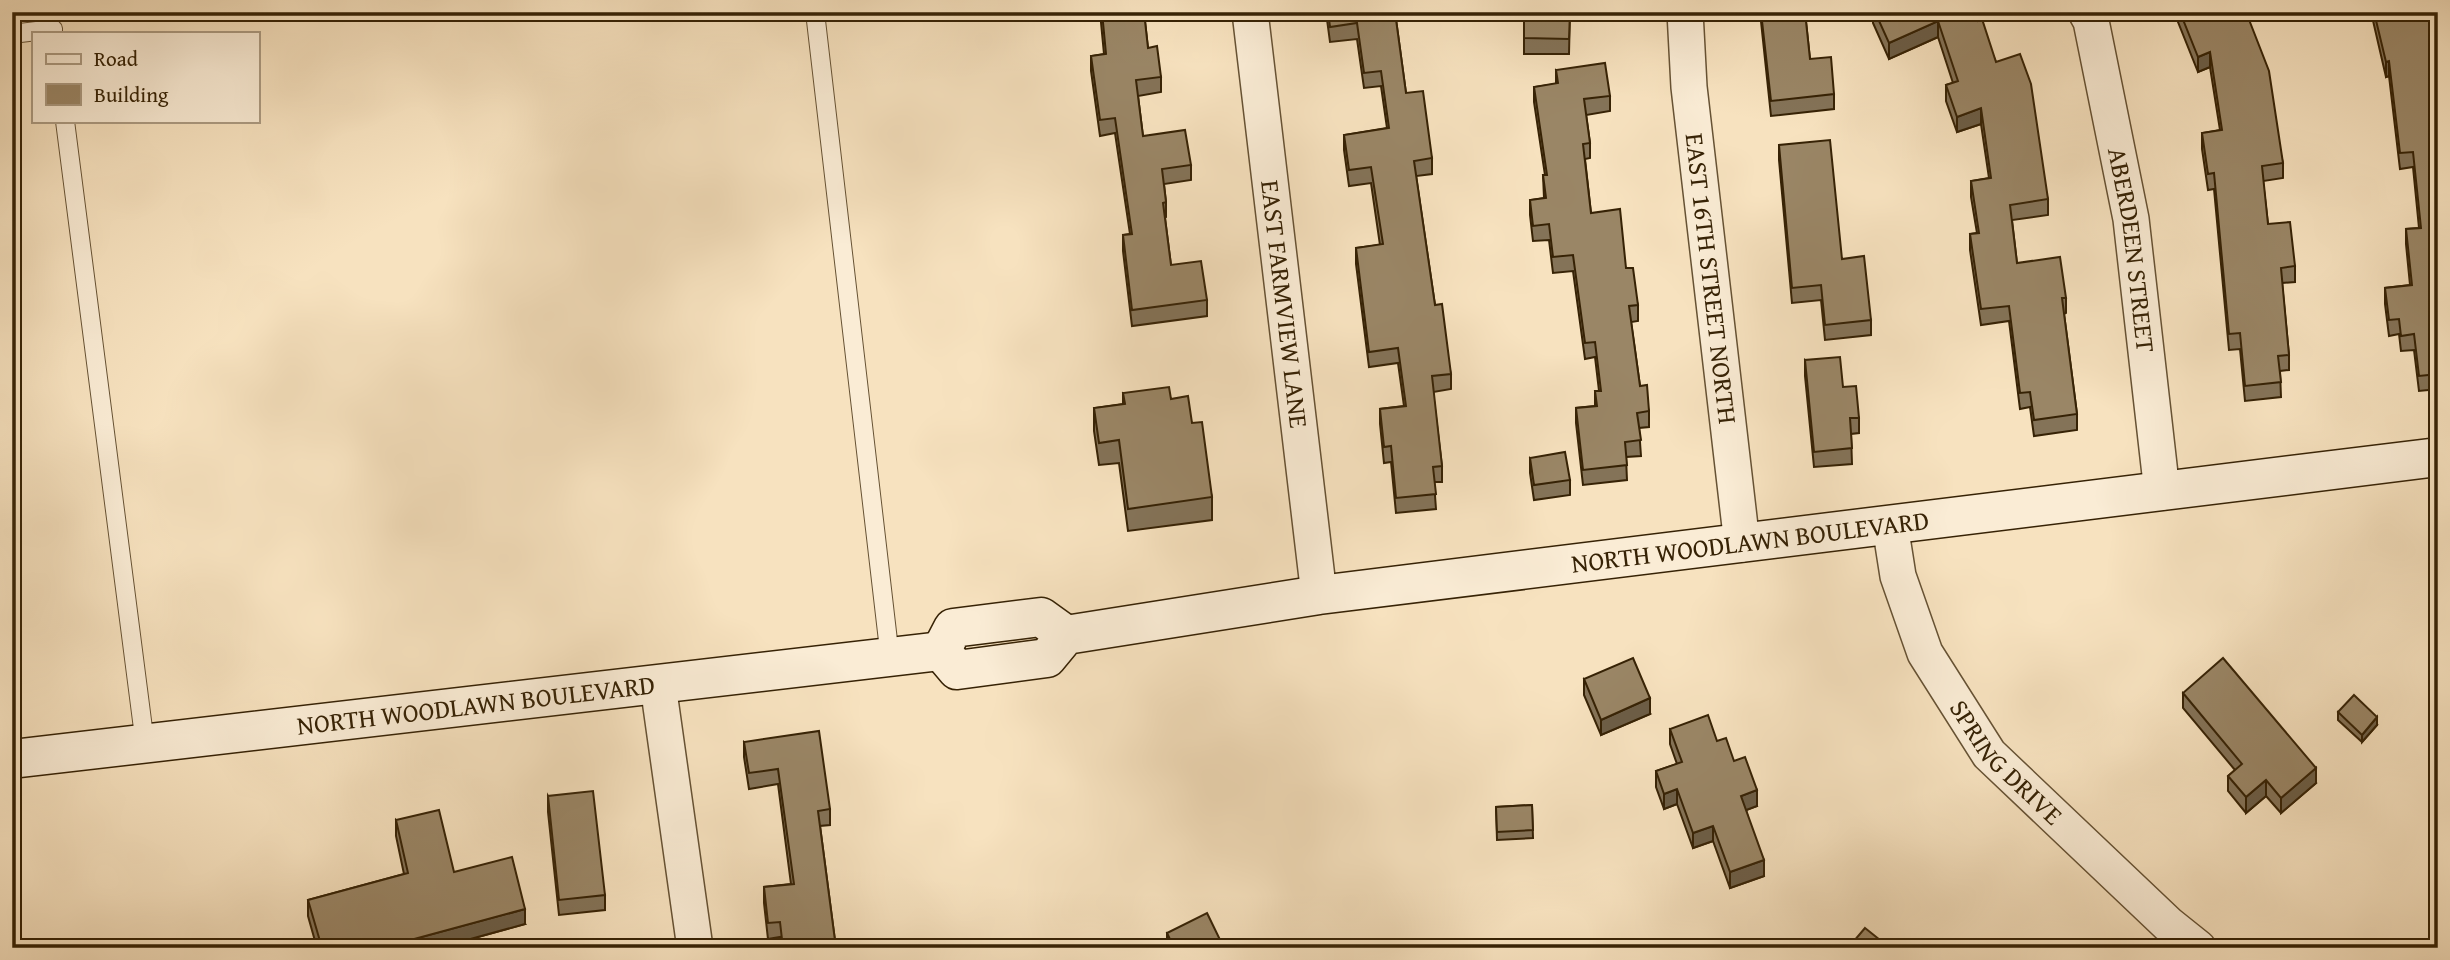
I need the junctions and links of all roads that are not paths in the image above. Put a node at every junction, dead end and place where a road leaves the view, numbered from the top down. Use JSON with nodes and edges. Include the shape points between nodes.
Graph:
{"nodes":[{"id":1,"x":815,"y":12,"type":"edge"},
{"id":2,"x":1250,"y":12,"type":"edge"},
{"id":3,"x":1685,"y":12,"type":"edge"},
{"id":4,"x":2087,"y":12,"type":"edge"},
{"id":5,"x":53,"y":32,"type":"edge"},
{"id":6,"x":12,"y":34,"type":"edge"},
{"id":7,"x":65,"y":122,"type":"edge"},
{"id":8,"x":2438,"y":457,"type":"edge"},
{"id":9,"x":2162,"y":492,"type":"junction"},
{"id":10,"x":1890,"y":525,"type":"junction"},
{"id":11,"x":1742,"y":544,"type":"junction"},
{"id":12,"x":1319,"y":596,"type":"junction"},
{"id":13,"x":890,"y":658,"type":"junction"},
{"id":14,"x":658,"y":685,"type":"junction"},
{"id":15,"x":145,"y":744,"type":"junction"},
{"id":16,"x":12,"y":759,"type":"edge"},
{"id":17,"x":695,"y":948,"type":"edge"},
{"id":18,"x":2198,"y":948,"type":"edge"}],
"edges":[{"from":1,"to":13,"type":"lane"},
{"from":2,"to":12,"type":"street","name":"EAST FARMVIEW LANE"},
{"from":3,"to":11,"type":"street","name":"EAST 16TH STREET NORTH","via":[[1689,87]]},
{"from":4,"to":9,"type":"street","name":"ABERDEEN STREET","via":[[2131,219]]},
{"from":5,"to":6,"type":"lane"},
{"from":7,"to":15,"type":"lane"},
{"from":8,"to":9,"type":"main road","name":"NORTH WOODLAWN BOULEVARD"},
{"from":9,"to":10,"type":"main road","name":"NORTH WOODLAWN BOULEVARD"},
{"from":10,"to":11,"type":"main road","name":"NORTH WOODLAWN BOULEVARD"},
{"from":10,"to":18,"type":"street","name":"SPRING DRIVE","via":[[1898,576],[1925,653],[1989,754]]},
{"from":11,"to":12,"type":"main road","name":"NORTH WOODLAWN BOULEVARD"},
{"from":12,"to":13,"type":"main road","name":"NORTH WOODLAWN BOULEVARD","via":[[1066,635],[1047,658],[957,670],[941,651]]},
{"from":13,"to":14,"type":"main road","name":"NORTH WOODLAWN BOULEVARD"},
{"from":14,"to":15,"type":"main road","name":"NORTH WOODLAWN BOULEVARD"},
{"from":14,"to":17,"type":"street"},
{"from":15,"to":16,"type":"main road","name":"NORTH WOODLAWN BOULEVARD"}]}
